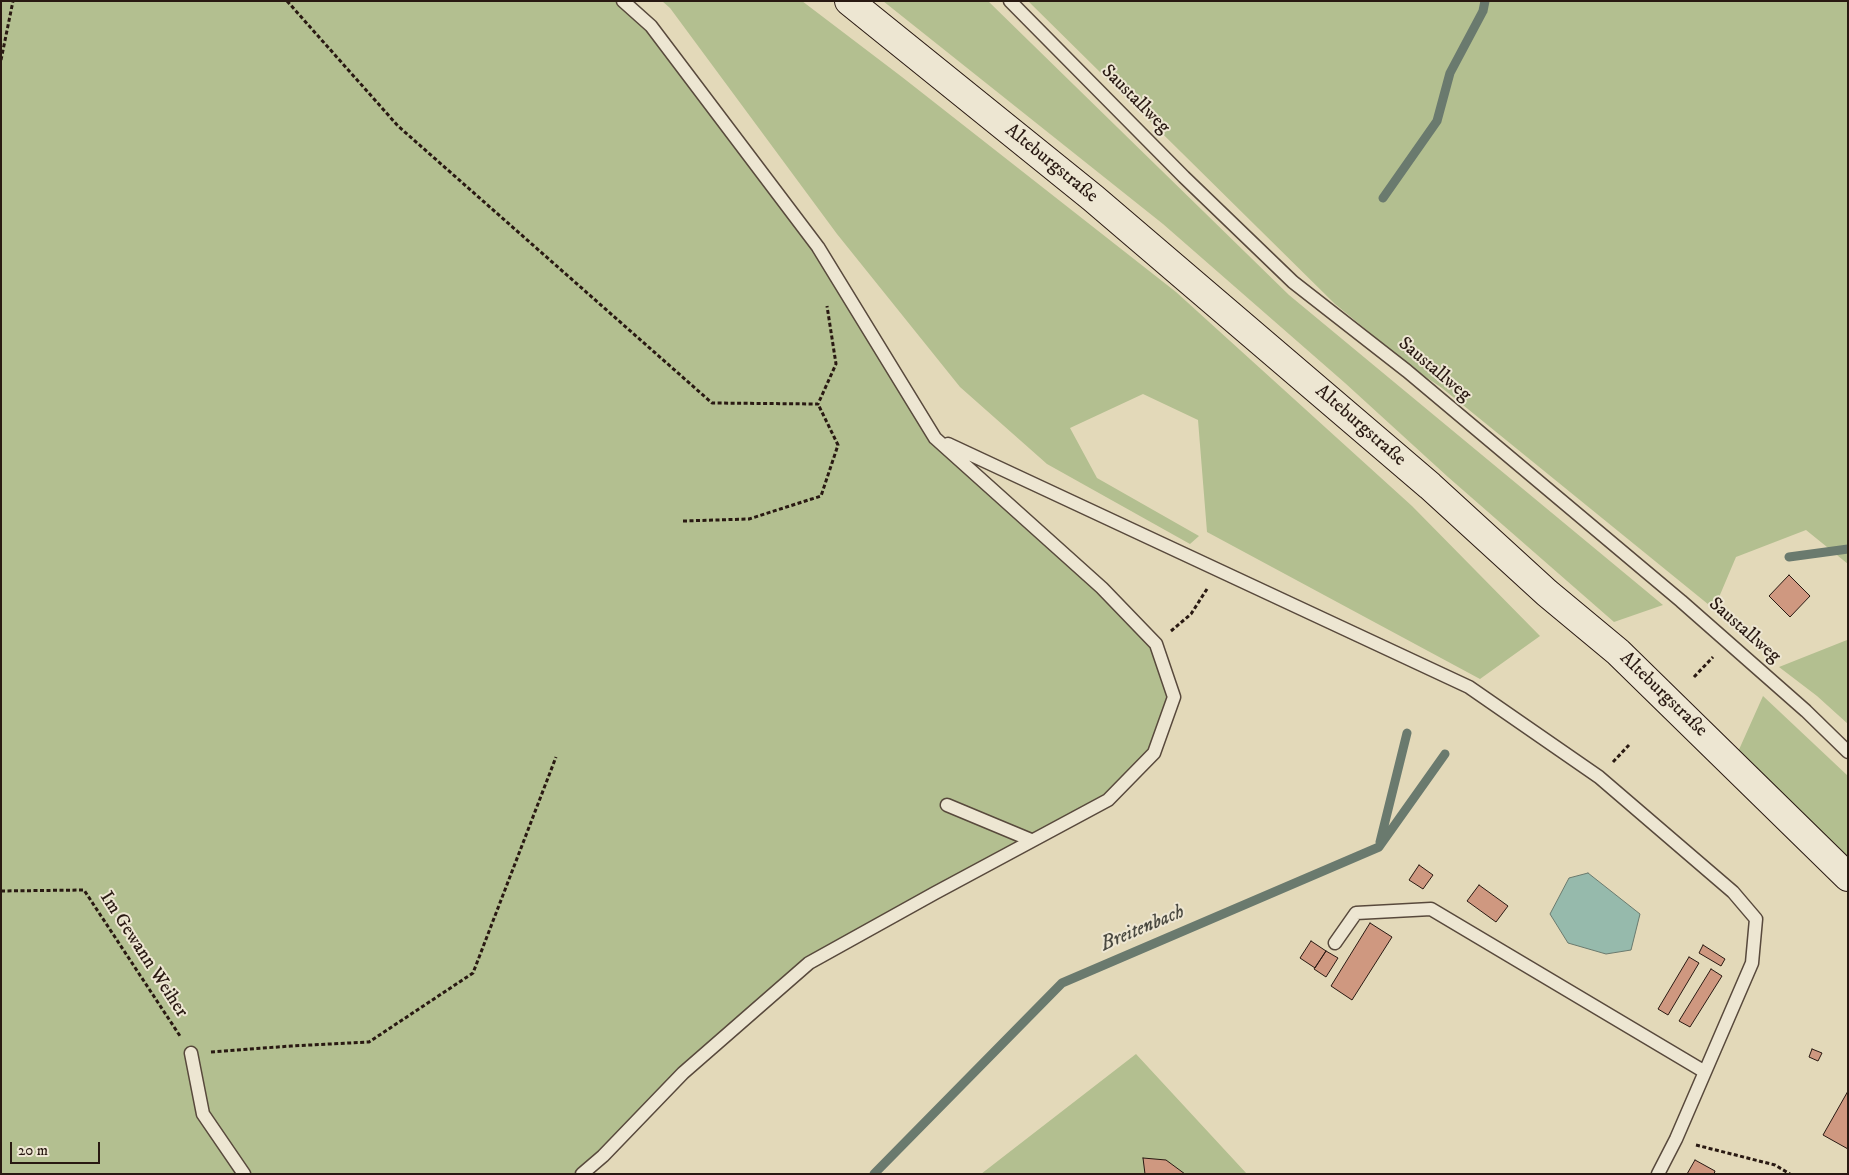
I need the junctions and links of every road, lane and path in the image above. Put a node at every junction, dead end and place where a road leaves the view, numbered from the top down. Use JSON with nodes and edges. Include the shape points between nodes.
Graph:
{"nodes":[{"id":1,"x":13,"y":1,"type":"edge"},
{"id":2,"x":287,"y":1,"type":"edge"},
{"id":3,"x":623,"y":1,"type":"edge"},
{"id":4,"x":849,"y":1,"type":"edge"},
{"id":5,"x":1010,"y":1,"type":"edge"},
{"id":6,"x":1,"y":60,"type":"edge"},
{"id":7,"x":827,"y":305,"type":"dead end"},
{"id":8,"x":818,"y":404,"type":"junction"},
{"id":9,"x":935,"y":438,"type":"junction"},
{"id":10,"x":683,"y":521,"type":"dead end"},
{"id":11,"x":1218,"y":571,"type":"junction"},
{"id":12,"x":1156,"y":644,"type":"junction"},
{"id":13,"x":1848,"y":752,"type":"edge"},
{"id":14,"x":556,"y":757,"type":"dead end"},
{"id":15,"x":947,"y":805,"type":"dead end"},
{"id":16,"x":1031,"y":840,"type":"junction"},
{"id":17,"x":1848,"y":878,"type":"edge"},
{"id":18,"x":1,"y":891,"type":"edge"},
{"id":19,"x":1334,"y":943,"type":"dead end"},
{"id":20,"x":191,"y":1053,"type":"junction"},
{"id":21,"x":1705,"y":1072,"type":"junction"},
{"id":22,"x":1676,"y":1139,"type":"junction"},
{"id":23,"x":244,"y":1174,"type":"edge"},
{"id":24,"x":582,"y":1174,"type":"edge"},
{"id":25,"x":1658,"y":1174,"type":"edge"},
{"id":26,"x":1790,"y":1174,"type":"edge"}],
"edges":[{"from":1,"to":6,"type":"path"},
{"from":2,"to":8,"type":"path","via":[[398,126],[712,403]]},
{"from":3,"to":9,"type":"lane","via":[[651,26],[818,247]]},
{"from":4,"to":17,"type":"main road","name":"Alteburgstraße","via":[[1093,198],[1423,480],[1547,593],[1618,652]]},
{"from":5,"to":13,"type":"lane","name":"Saustallweg","via":[[1184,178],[1292,282],[1407,371],[1681,601]]},
{"from":7,"to":8,"type":"path","via":[[836,364]]},
{"from":8,"to":10,"type":"path","via":[[838,445],[821,496],[749,519]]},
{"from":9,"to":11,"type":"lane"},
{"from":9,"to":12,"type":"lane","via":[[1102,588]]},
{"from":11,"to":12,"type":"path","via":[[1191,614]]},
{"from":11,"to":21,"type":"lane","via":[[1469,687],[1599,777],[1733,892],[1756,919],[1752,963]]},
{"from":12,"to":16,"type":"lane","via":[[1174,697],[1154,753],[1108,800]]},
{"from":14,"to":20,"type":"path","via":[[472,973],[369,1042]]},
{"from":15,"to":16,"type":"lane"},
{"from":16,"to":24,"type":"lane","via":[[809,963],[683,1073]]},
{"from":18,"to":20,"type":"path","name":"Im Gewann Weiher","via":[[84,890]]},
{"from":19,"to":21,"type":"lane","via":[[1356,913],[1431,909]]},
{"from":20,"to":23,"type":"lane","via":[[203,1114]]},
{"from":21,"to":22,"type":"lane"},
{"from":22,"to":25,"type":"lane"},
{"from":22,"to":26,"type":"path","via":[[1775,1165]]}]}
